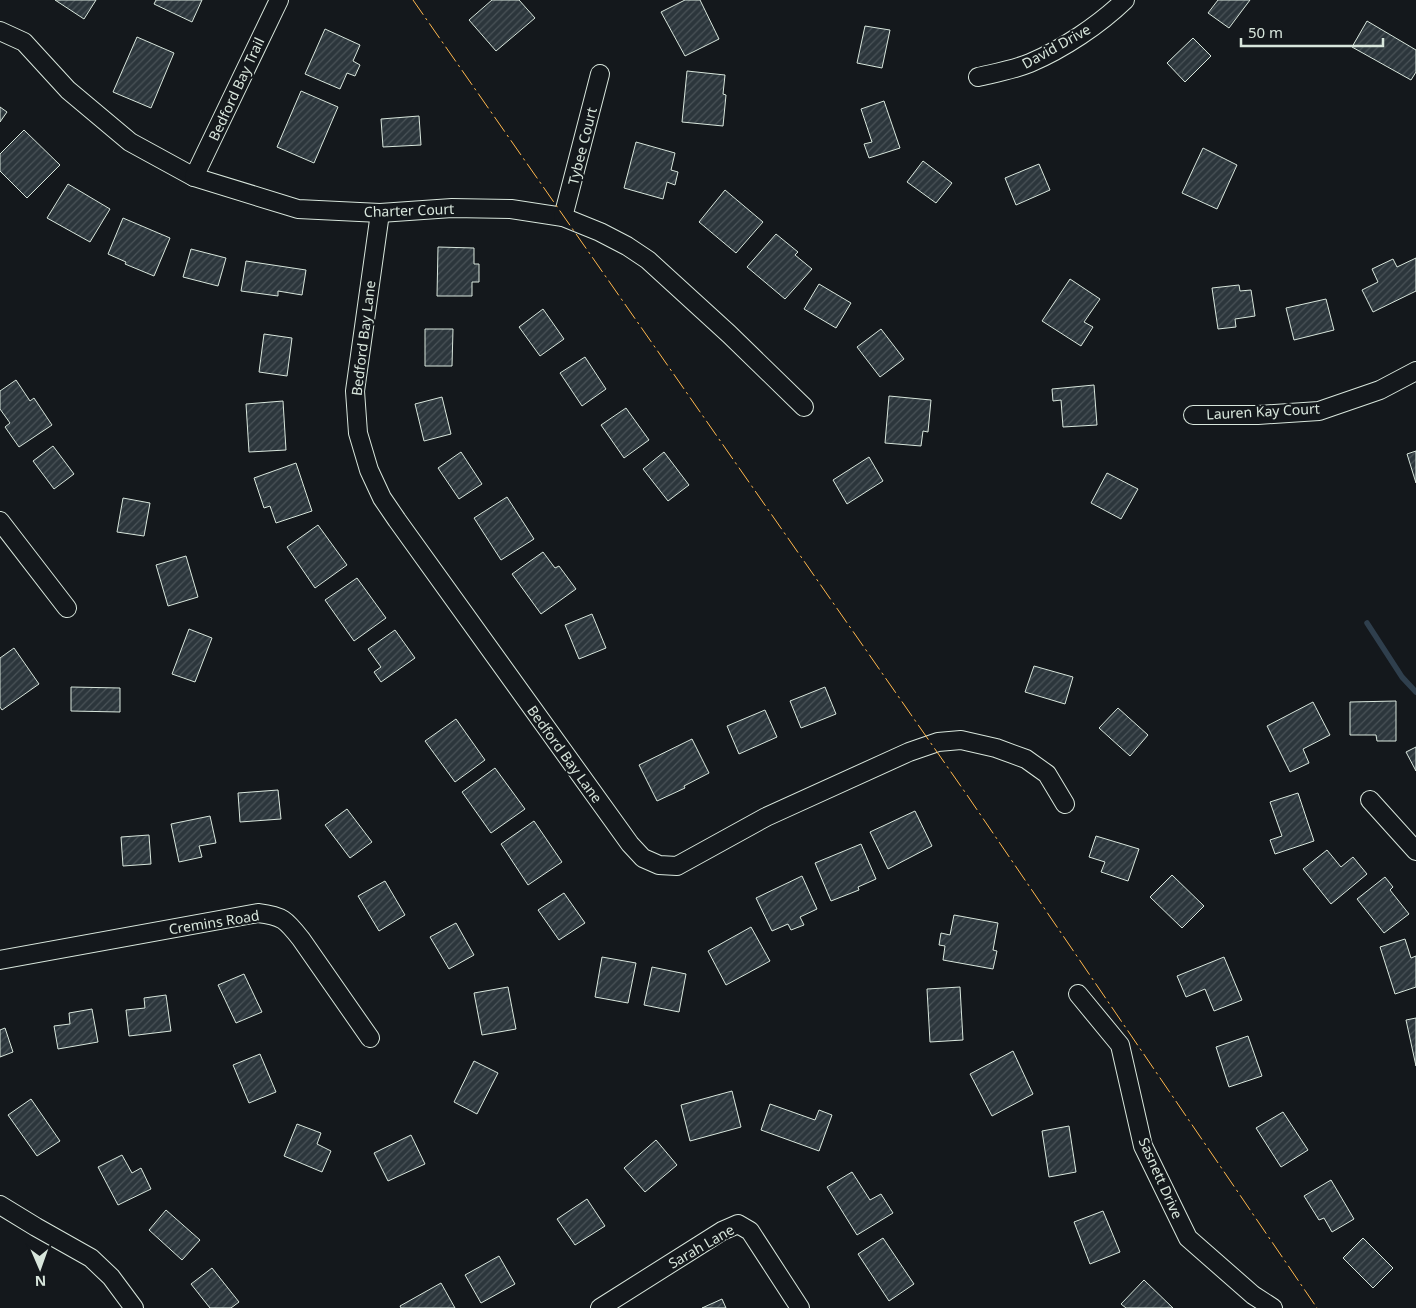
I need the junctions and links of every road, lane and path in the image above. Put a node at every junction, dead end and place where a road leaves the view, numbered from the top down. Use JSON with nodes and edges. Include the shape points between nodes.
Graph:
{"nodes":[{"id":1,"x":279,"y":0,"type":"edge"},
{"id":2,"x":1125,"y":0,"type":"edge"},
{"id":3,"x":0,"y":31,"type":"edge"},
{"id":4,"x":600,"y":74,"type":"dead end"},
{"id":5,"x":978,"y":77,"type":"dead end"},
{"id":6,"x":194,"y":177,"type":"junction"},
{"id":7,"x":380,"y":213,"type":"junction"},
{"id":8,"x":563,"y":217,"type":"junction"},
{"id":9,"x":1416,"y":371,"type":"edge"},
{"id":10,"x":804,"y":407,"type":"dead end"},
{"id":11,"x":1193,"y":415,"type":"dead end"},
{"id":12,"x":0,"y":521,"type":"edge"},
{"id":13,"x":67,"y":608,"type":"dead end"},
{"id":14,"x":1370,"y":800,"type":"dead end"},
{"id":15,"x":1065,"y":804,"type":"dead end"},
{"id":16,"x":1416,"y":850,"type":"edge"},
{"id":17,"x":0,"y":960,"type":"edge"},
{"id":18,"x":1078,"y":994,"type":"dead end"},
{"id":19,"x":370,"y":1038,"type":"dead end"},
{"id":20,"x":0,"y":1205,"type":"edge"},
{"id":21,"x":134,"y":1308,"type":"edge"},
{"id":22,"x":600,"y":1308,"type":"edge"},
{"id":23,"x":800,"y":1308,"type":"edge"},
{"id":24,"x":1272,"y":1308,"type":"edge"}],
"edges":[{"from":1,"to":6,"type":"street","name":"Bedford Bay Trail"},
{"from":2,"to":5,"type":"street","name":"David Drive","via":[[1100,22],[1030,63]]},
{"from":3,"to":6,"type":"street","name":"Charter Court","via":[[24,42],[68,90],[130,142]]},
{"from":4,"to":8,"type":"street","name":"Tybee Court"},
{"from":6,"to":7,"type":"street","name":"Charter Court","via":[[298,208]]},
{"from":7,"to":8,"type":"street","name":"Charter Court","via":[[452,208],[510,209]]},
{"from":7,"to":15,"type":"street","name":"Bedford Bay Lane","via":[[355,391],[358,433],[369,470],[396,520],[643,858],[659,865],[677,866],[766,817],[938,742],[961,740],[1026,759],[1047,774]]},
{"from":8,"to":10,"type":"street","name":"Charter Court","via":[[600,232],[648,260]]},
{"from":9,"to":11,"type":"street","name":"Lauren Kay Court","via":[[1380,390],[1319,411]]},
{"from":12,"to":13,"type":"street"},
{"from":14,"to":16,"type":"street"},
{"from":17,"to":19,"type":"street","name":"Cremins Road","via":[[258,914],[277,916],[301,939]]},
{"from":18,"to":24,"type":"street","name":"Sasnett Drive","via":[[1120,1045],[1143,1146],[1188,1238]]},
{"from":20,"to":21,"type":"street","via":[[91,1258],[111,1277]]},
{"from":22,"to":23,"type":"street","name":"Sarah Lane","via":[[738,1224],[750,1231]]}]}
